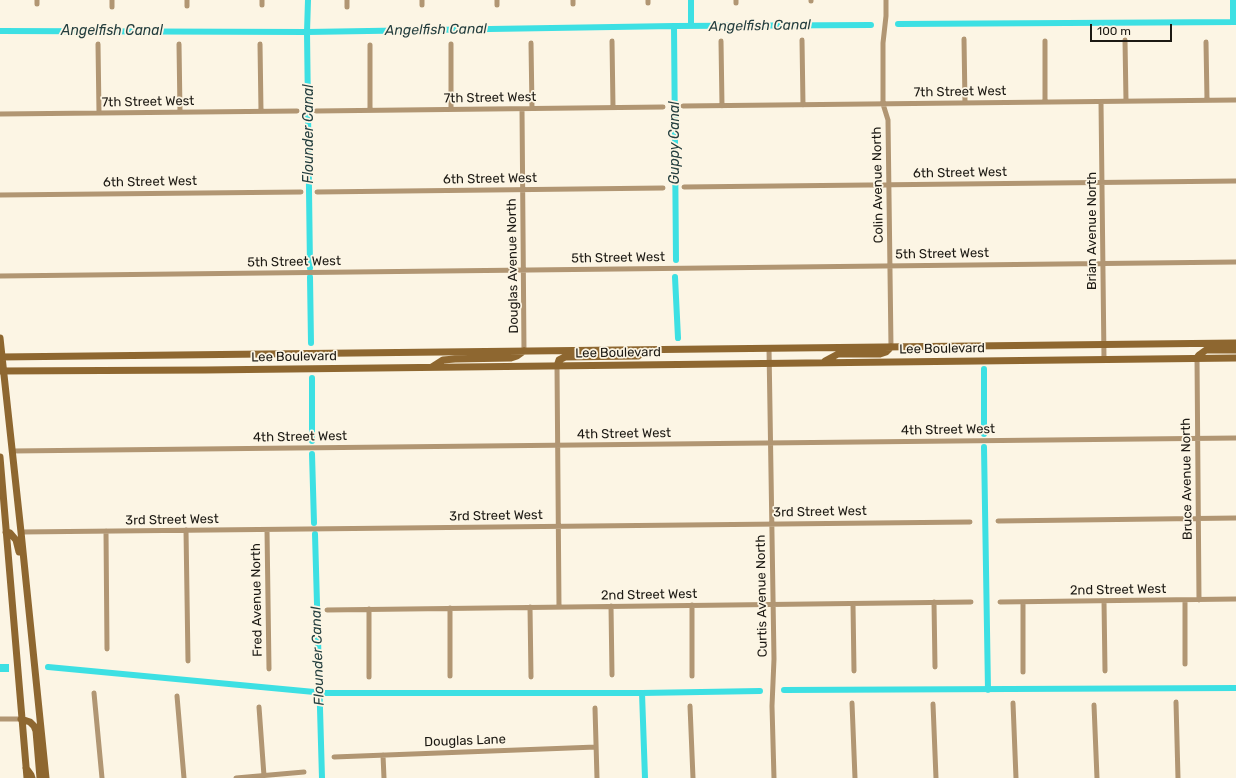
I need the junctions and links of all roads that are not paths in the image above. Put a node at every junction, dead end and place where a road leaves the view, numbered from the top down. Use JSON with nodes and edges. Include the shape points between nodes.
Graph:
{"nodes":[{"id":1,"x":112,"y":0,"type":"edge"},
{"id":2,"x":347,"y":0,"type":"edge"},
{"id":3,"x":886,"y":0,"type":"edge"},
{"id":4,"x":112,"y":7,"type":"dead end"},
{"id":5,"x":347,"y":7,"type":"dead end"},
{"id":6,"x":964,"y":39,"type":"dead end"},
{"id":7,"x":802,"y":40,"type":"dead end"},
{"id":8,"x":1125,"y":40,"type":"dead end"},
{"id":9,"x":721,"y":41,"type":"dead end"},
{"id":10,"x":1045,"y":41,"type":"dead end"},
{"id":11,"x":612,"y":42,"type":"dead end"},
{"id":12,"x":1206,"y":42,"type":"dead end"},
{"id":13,"x":531,"y":43,"type":"dead end"},
{"id":14,"x":98,"y":44,"type":"dead end"},
{"id":15,"x":179,"y":44,"type":"dead end"},
{"id":16,"x":260,"y":44,"type":"dead end"},
{"id":17,"x":451,"y":44,"type":"dead end"},
{"id":18,"x":370,"y":45,"type":"dead end"},
{"id":19,"x":1207,"y":100,"type":"junction"},
{"id":20,"x":1236,"y":100,"type":"edge"},
{"id":21,"x":1126,"y":101,"type":"junction"},
{"id":22,"x":1045,"y":102,"type":"junction"},
{"id":23,"x":1101,"y":102,"type":"junction"},
{"id":24,"x":964,"y":103,"type":"junction"},
{"id":25,"x":883,"y":104,"type":"junction"},
{"id":26,"x":803,"y":105,"type":"junction"},
{"id":27,"x":684,"y":106,"type":"dead end"},
{"id":28,"x":722,"y":106,"type":"junction"},
{"id":29,"x":613,"y":107,"type":"junction"},
{"id":30,"x":663,"y":107,"type":"dead end"},
{"id":31,"x":532,"y":108,"type":"junction"},
{"id":32,"x":451,"y":109,"type":"junction"},
{"id":33,"x":522,"y":109,"type":"junction"},
{"id":34,"x":370,"y":110,"type":"junction"},
{"id":35,"x":261,"y":111,"type":"junction"},
{"id":36,"x":297,"y":111,"type":"dead end"},
{"id":37,"x":316,"y":111,"type":"dead end"},
{"id":38,"x":180,"y":112,"type":"junction"},
{"id":39,"x":99,"y":113,"type":"junction"},
{"id":40,"x":0,"y":114,"type":"edge"},
{"id":41,"x":1236,"y":181,"type":"edge"},
{"id":42,"x":1102,"y":182,"type":"junction"},
{"id":43,"x":889,"y":185,"type":"junction"},
{"id":44,"x":684,"y":187,"type":"dead end"},
{"id":45,"x":663,"y":188,"type":"dead end"},
{"id":46,"x":523,"y":189,"type":"junction"},
{"id":47,"x":301,"y":192,"type":"dead end"},
{"id":48,"x":317,"y":192,"type":"dead end"},
{"id":49,"x":0,"y":195,"type":"edge"},
{"id":50,"x":1236,"y":262,"type":"edge"},
{"id":51,"x":1103,"y":263,"type":"junction"},
{"id":52,"x":890,"y":265,"type":"junction"},
{"id":53,"x":524,"y":270,"type":"junction"},
{"id":54,"x":0,"y":276,"type":"edge"},
{"id":55,"x":0,"y":338,"type":"edge"},
{"id":56,"x":1236,"y":343,"type":"edge"},
{"id":57,"x":1104,"y":345,"type":"junction"},
{"id":58,"x":891,"y":347,"type":"junction"},
{"id":59,"x":769,"y":348,"type":"junction"},
{"id":60,"x":648,"y":350,"type":"junction"},
{"id":61,"x":1236,"y":350,"type":"edge"},
{"id":62,"x":524,"y":351,"type":"junction"},
{"id":63,"x":1,"y":357,"type":"edge"},
{"id":64,"x":1196,"y":358,"type":"junction"},
{"id":65,"x":1236,"y":358,"type":"edge"},
{"id":66,"x":1104,"y":359,"type":"junction"},
{"id":67,"x":823,"y":362,"type":"junction"},
{"id":68,"x":770,"y":363,"type":"junction"},
{"id":69,"x":557,"y":366,"type":"junction"},
{"id":70,"x":432,"y":367,"type":"junction"},
{"id":71,"x":2,"y":371,"type":"edge"},
{"id":72,"x":1198,"y":438,"type":"junction"},
{"id":73,"x":1236,"y":438,"type":"edge"},
{"id":74,"x":771,"y":443,"type":"junction"},
{"id":75,"x":558,"y":446,"type":"junction"},
{"id":76,"x":12,"y":451,"type":"junction"},
{"id":77,"x":0,"y":457,"type":"edge"},
{"id":78,"x":1236,"y":518,"type":"edge"},
{"id":79,"x":1199,"y":519,"type":"junction"},
{"id":80,"x":998,"y":521,"type":"dead end"},
{"id":81,"x":970,"y":522,"type":"dead end"},
{"id":82,"x":772,"y":524,"type":"junction"},
{"id":83,"x":558,"y":526,"type":"junction"},
{"id":84,"x":186,"y":530,"type":"junction"},
{"id":85,"x":267,"y":530,"type":"junction"},
{"id":86,"x":106,"y":531,"type":"junction"},
{"id":87,"x":3,"y":532,"type":"edge"},
{"id":88,"x":22,"y":532,"type":"junction"},
{"id":89,"x":1236,"y":599,"type":"edge"},
{"id":90,"x":1185,"y":600,"type":"junction"},
{"id":91,"x":1199,"y":600,"type":"junction"},
{"id":92,"x":1104,"y":601,"type":"junction"},
{"id":93,"x":934,"y":602,"type":"junction"},
{"id":94,"x":971,"y":602,"type":"dead end"},
{"id":95,"x":1000,"y":602,"type":"dead end"},
{"id":96,"x":1023,"y":602,"type":"junction"},
{"id":97,"x":853,"y":604,"type":"junction"},
{"id":98,"x":773,"y":605,"type":"junction"},
{"id":99,"x":611,"y":606,"type":"junction"},
{"id":100,"x":692,"y":606,"type":"junction"},
{"id":101,"x":530,"y":607,"type":"junction"},
{"id":102,"x":559,"y":607,"type":"junction"},
{"id":103,"x":450,"y":608,"type":"junction"},
{"id":104,"x":369,"y":609,"type":"junction"},
{"id":105,"x":327,"y":610,"type":"dead end"},
{"id":106,"x":30,"y":621,"type":"junction"},
{"id":107,"x":107,"y":649,"type":"dead end"},
{"id":108,"x":188,"y":661,"type":"dead end"},
{"id":109,"x":1185,"y":664,"type":"dead end"},
{"id":110,"x":935,"y":667,"type":"dead end"},
{"id":111,"x":269,"y":669,"type":"dead end"},
{"id":112,"x":854,"y":671,"type":"dead end"},
{"id":113,"x":1104,"y":671,"type":"dead end"},
{"id":114,"x":1024,"y":672,"type":"dead end"},
{"id":115,"x":612,"y":675,"type":"dead end"},
{"id":116,"x":450,"y":676,"type":"dead end"},
{"id":117,"x":531,"y":676,"type":"dead end"},
{"id":118,"x":692,"y":676,"type":"dead end"},
{"id":119,"x":369,"y":677,"type":"dead end"},
{"id":120,"x":94,"y":693,"type":"dead end"},
{"id":121,"x":177,"y":696,"type":"dead end"},
{"id":122,"x":1176,"y":702,"type":"dead end"},
{"id":123,"x":852,"y":703,"type":"dead end"},
{"id":124,"x":1013,"y":703,"type":"dead end"},
{"id":125,"x":933,"y":704,"type":"dead end"},
{"id":126,"x":1094,"y":705,"type":"dead end"},
{"id":127,"x":690,"y":706,"type":"dead end"},
{"id":128,"x":259,"y":707,"type":"dead end"},
{"id":129,"x":595,"y":708,"type":"dead end"},
{"id":130,"x":0,"y":719,"type":"edge"},
{"id":131,"x":22,"y":719,"type":"junction"},
{"id":132,"x":596,"y":747,"type":"junction"},
{"id":133,"x":383,"y":755,"type":"junction"},
{"id":134,"x":334,"y":757,"type":"dead end"},
{"id":135,"x":26,"y":768,"type":"junction"},
{"id":136,"x":304,"y":772,"type":"dead end"},
{"id":137,"x":264,"y":776,"type":"junction"},
{"id":138,"x":27,"y":778,"type":"edge"},
{"id":139,"x":32,"y":778,"type":"edge"},
{"id":140,"x":40,"y":778,"type":"edge"},
{"id":141,"x":46,"y":778,"type":"edge"},
{"id":142,"x":102,"y":778,"type":"edge"},
{"id":143,"x":184,"y":778,"type":"edge"},
{"id":144,"x":236,"y":778,"type":"edge"},
{"id":145,"x":384,"y":778,"type":"edge"},
{"id":146,"x":597,"y":778,"type":"edge"},
{"id":147,"x":693,"y":778,"type":"edge"},
{"id":148,"x":774,"y":778,"type":"edge"},
{"id":149,"x":855,"y":778,"type":"edge"},
{"id":150,"x":936,"y":778,"type":"edge"},
{"id":151,"x":1016,"y":778,"type":"edge"},
{"id":152,"x":1097,"y":778,"type":"edge"},
{"id":153,"x":1178,"y":778,"type":"edge"}],
"edges":[{"from":1,"to":4,"type":"street"},
{"from":2,"to":5,"type":"street"},
{"from":3,"to":25,"type":"street","name":"Colin Avenue North"},
{"from":6,"to":24,"type":"street"},
{"from":7,"to":26,"type":"street"},
{"from":8,"to":21,"type":"street"},
{"from":9,"to":28,"type":"street"},
{"from":10,"to":22,"type":"street"},
{"from":11,"to":29,"type":"street"},
{"from":12,"to":19,"type":"street"},
{"from":13,"to":31,"type":"street"},
{"from":14,"to":39,"type":"street"},
{"from":15,"to":38,"type":"street"},
{"from":16,"to":35,"type":"street"},
{"from":17,"to":32,"type":"street"},
{"from":18,"to":34,"type":"street"},
{"from":19,"to":20,"type":"street","name":"7th Street West"},
{"from":19,"to":21,"type":"street","name":"7th Street West"},
{"from":21,"to":23,"type":"street","name":"7th Street West"},
{"from":22,"to":23,"type":"street","name":"7th Street West"},
{"from":22,"to":24,"type":"street","name":"7th Street West"},
{"from":23,"to":42,"type":"street","name":"Brian Avenue North"},
{"from":24,"to":25,"type":"street","name":"7th Street West"},
{"from":25,"to":26,"type":"street","name":"7th Street West"},
{"from":25,"to":43,"type":"street","name":"Colin Avenue North","via":[[888,120]]},
{"from":26,"to":28,"type":"street","name":"7th Street West"},
{"from":27,"to":28,"type":"street","name":"7th Street West"},
{"from":29,"to":30,"type":"street","name":"7th Street West"},
{"from":29,"to":31,"type":"street","name":"7th Street West"},
{"from":31,"to":33,"type":"street","name":"7th Street West"},
{"from":32,"to":33,"type":"street","name":"7th Street West"},
{"from":32,"to":34,"type":"street","name":"7th Street West"},
{"from":33,"to":46,"type":"street","name":"Douglas Avenue North"},
{"from":34,"to":37,"type":"street","name":"7th Street West"},
{"from":35,"to":36,"type":"street","name":"7th Street West"},
{"from":35,"to":38,"type":"street","name":"7th Street West"},
{"from":38,"to":39,"type":"street","name":"7th Street West"},
{"from":39,"to":40,"type":"street","name":"7th Street West"},
{"from":41,"to":42,"type":"street","name":"6th Street West"},
{"from":42,"to":43,"type":"street","name":"6th Street West"},
{"from":42,"to":51,"type":"street","name":"Brian Avenue North"},
{"from":43,"to":44,"type":"street","name":"6th Street West"},
{"from":43,"to":52,"type":"street","name":"Colin Avenue North"},
{"from":45,"to":46,"type":"street","name":"6th Street West"},
{"from":46,"to":48,"type":"street","name":"6th Street West"},
{"from":46,"to":53,"type":"street","name":"Douglas Avenue North"},
{"from":47,"to":49,"type":"street","name":"6th Street West"},
{"from":50,"to":51,"type":"street","name":"5th Street West"},
{"from":51,"to":52,"type":"street","name":"5th Street West"},
{"from":51,"to":57,"type":"street","name":"Brian Avenue North"},
{"from":52,"to":53,"type":"street","name":"5th Street West"},
{"from":52,"to":58,"type":"street","name":"Colin Avenue North"},
{"from":53,"to":54,"type":"street","name":"5th Street West"},
{"from":53,"to":62,"type":"street","name":"Douglas Avenue North"},
{"from":55,"to":63,"type":"main road"},
{"from":56,"to":57,"type":"main road","name":"Lee Boulevard"},
{"from":57,"to":58,"type":"main road","name":"Lee Boulevard"},
{"from":57,"to":66,"type":"street","name":"Brian Avenue North"},
{"from":58,"to":59,"type":"main road","name":"Lee Boulevard"},
{"from":58,"to":67,"type":"main road","via":[[880,354],[838,354]]},
{"from":59,"to":60,"type":"main road","name":"Lee Boulevard"},
{"from":59,"to":68,"type":"street","name":"Curtis Avenue North"},
{"from":60,"to":62,"type":"main road","name":"Lee Boulevard"},
{"from":60,"to":69,"type":"main road","via":[[638,356],[565,357],[559,360]]},
{"from":61,"to":64,"type":"main road","via":[[1206,350]]},
{"from":62,"to":63,"type":"main road","name":"Lee Boulevard"},
{"from":62,"to":70,"type":"main road","via":[[511,358],[443,360]]},
{"from":63,"to":71,"type":"main road"},
{"from":64,"to":65,"type":"main road","name":"Lee Boulevard"},
{"from":64,"to":66,"type":"main road","name":"Lee Boulevard"},
{"from":64,"to":72,"type":"street","name":"Bruce Avenue North"},
{"from":66,"to":67,"type":"main road","name":"Lee Boulevard"},
{"from":67,"to":68,"type":"main road","name":"Lee Boulevard"},
{"from":68,"to":69,"type":"main road","name":"Lee Boulevard"},
{"from":68,"to":74,"type":"street","name":"Curtis Avenue North"},
{"from":69,"to":70,"type":"main road","name":"Lee Boulevard"},
{"from":69,"to":75,"type":"street"},
{"from":70,"to":71,"type":"main road","name":"Lee Boulevard"},
{"from":71,"to":76,"type":"main road"},
{"from":72,"to":73,"type":"street","name":"4th Street West"},
{"from":72,"to":74,"type":"street","name":"4th Street West"},
{"from":72,"to":79,"type":"street","name":"Bruce Avenue North"},
{"from":74,"to":75,"type":"street","name":"4th Street West"},
{"from":74,"to":82,"type":"street","name":"Curtis Avenue North"},
{"from":75,"to":76,"type":"street","name":"4th Street West"},
{"from":75,"to":83,"type":"street"},
{"from":76,"to":88,"type":"main road"},
{"from":77,"to":87,"type":"main road"},
{"from":78,"to":79,"type":"street"},
{"from":79,"to":80,"type":"street"},
{"from":79,"to":91,"type":"street","name":"Bruce Avenue North"},
{"from":81,"to":82,"type":"street","name":"3rd Street West"},
{"from":82,"to":83,"type":"street","name":"3rd Street West"},
{"from":82,"to":98,"type":"street","name":"Curtis Avenue North"},
{"from":83,"to":85,"type":"street","name":"3rd Street West"},
{"from":83,"to":102,"type":"street"},
{"from":84,"to":85,"type":"street","name":"3rd Street West"},
{"from":84,"to":86,"type":"street","name":"3rd Street West"},
{"from":84,"to":108,"type":"street"},
{"from":85,"to":111,"type":"street","name":"Fred Avenue North"},
{"from":86,"to":88,"type":"street","name":"3rd Street West"},
{"from":86,"to":107,"type":"street"},
{"from":87,"to":106,"type":"main road","via":[[13,535],[19,547],[26,611]]},
{"from":87,"to":131,"type":"main road"},
{"from":88,"to":106,"type":"main road"},
{"from":89,"to":91,"type":"street","name":"2nd Street West"},
{"from":90,"to":91,"type":"street","name":"2nd Street West"},
{"from":90,"to":92,"type":"street","name":"2nd Street West"},
{"from":90,"to":109,"type":"street"},
{"from":92,"to":96,"type":"street","name":"2nd Street West"},
{"from":92,"to":113,"type":"street"},
{"from":93,"to":94,"type":"street","name":"2nd Street West"},
{"from":93,"to":97,"type":"street","name":"2nd Street West"},
{"from":93,"to":110,"type":"street"},
{"from":95,"to":96,"type":"street","name":"2nd Street West"},
{"from":96,"to":114,"type":"street"},
{"from":97,"to":98,"type":"street","name":"2nd Street West"},
{"from":97,"to":112,"type":"street"},
{"from":98,"to":100,"type":"street","name":"2nd Street West"},
{"from":98,"to":148,"type":"street","name":"Curtis Avenue North"},
{"from":99,"to":100,"type":"street","name":"2nd Street West"},
{"from":99,"to":102,"type":"street","name":"2nd Street West"},
{"from":99,"to":115,"type":"street"},
{"from":100,"to":118,"type":"street"},
{"from":101,"to":102,"type":"street","name":"2nd Street West"},
{"from":101,"to":103,"type":"street","name":"2nd Street West"},
{"from":101,"to":117,"type":"street"},
{"from":103,"to":104,"type":"street","name":"2nd Street West"},
{"from":103,"to":116,"type":"street"},
{"from":104,"to":105,"type":"street","name":"2nd Street West"},
{"from":104,"to":119,"type":"street"},
{"from":106,"to":141,"type":"main road"},
{"from":120,"to":142,"type":"street"},
{"from":121,"to":143,"type":"street"},
{"from":122,"to":153,"type":"street"},
{"from":123,"to":149,"type":"street"},
{"from":124,"to":151,"type":"street"},
{"from":125,"to":150,"type":"street"},
{"from":126,"to":152,"type":"street"},
{"from":127,"to":147,"type":"street"},
{"from":128,"to":137,"type":"street"},
{"from":129,"to":132,"type":"street"},
{"from":130,"to":131,"type":"street"},
{"from":131,"to":135,"type":"main road"},
{"from":131,"to":140,"type":"main road","via":[[30,722],[36,731]]},
{"from":132,"to":133,"type":"street","name":"Douglas Lane"},
{"from":132,"to":146,"type":"street"},
{"from":133,"to":134,"type":"street","name":"Douglas Lane"},
{"from":133,"to":145,"type":"street"},
{"from":135,"to":138,"type":"main road"},
{"from":135,"to":139,"type":"main road"},
{"from":136,"to":137,"type":"street"},
{"from":137,"to":144,"type":"street"}]}
